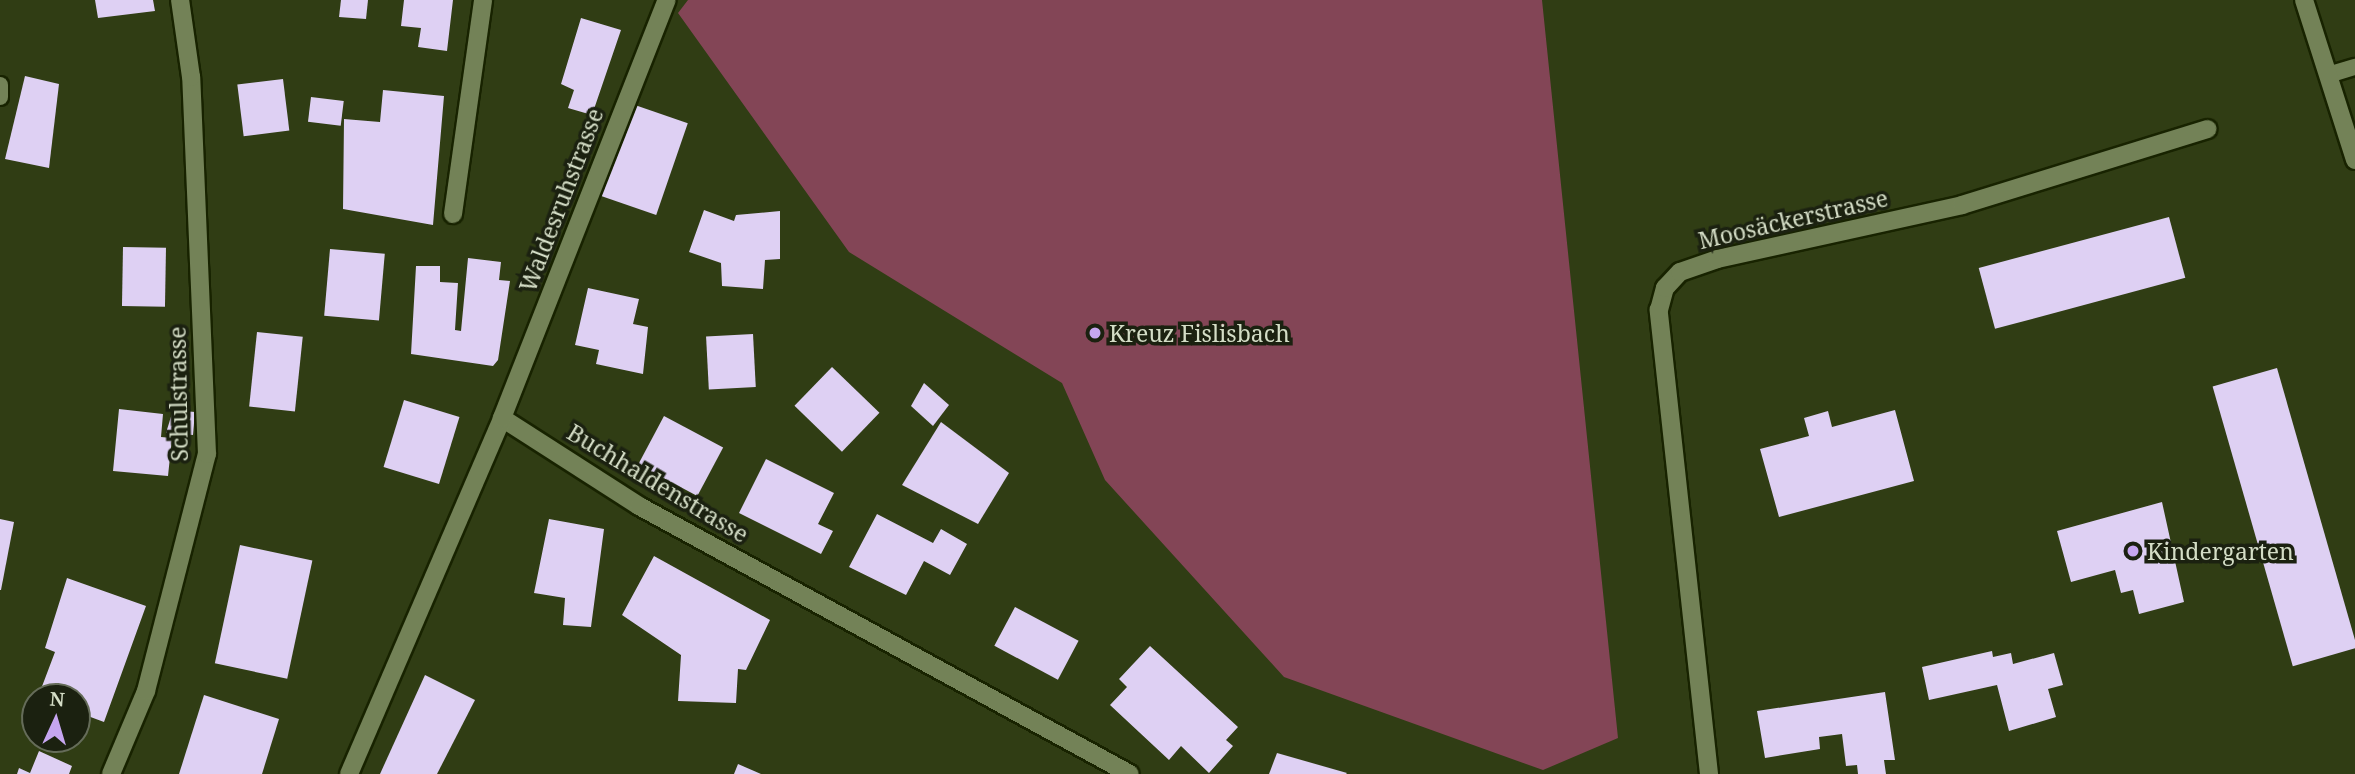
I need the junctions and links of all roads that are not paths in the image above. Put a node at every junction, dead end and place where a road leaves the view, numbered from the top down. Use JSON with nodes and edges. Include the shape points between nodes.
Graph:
{"nodes":[{"id":1,"x":180,"y":0,"type":"edge"},
{"id":2,"x":483,"y":0,"type":"edge"},
{"id":3,"x":667,"y":0,"type":"edge"},
{"id":4,"x":2304,"y":0,"type":"edge"},
{"id":5,"x":2355,"y":67,"type":"edge"},
{"id":6,"x":2328,"y":75,"type":"junction"},
{"id":7,"x":0,"y":85,"type":"edge"},
{"id":8,"x":0,"y":97,"type":"edge"},
{"id":9,"x":2207,"y":130,"type":"dead end"},
{"id":10,"x":2355,"y":160,"type":"edge"},
{"id":11,"x":453,"y":214,"type":"dead end"},
{"id":12,"x":502,"y":418,"type":"junction"},
{"id":13,"x":111,"y":774,"type":"edge"},
{"id":14,"x":349,"y":774,"type":"edge"},
{"id":15,"x":1130,"y":774,"type":"edge"},
{"id":16,"x":1709,"y":774,"type":"edge"}],
"edges":[{"from":1,"to":13,"type":"street","name":"Schulstrasse","via":[[191,77],[207,454],[146,691]]},
{"from":2,"to":11,"type":"street"},
{"from":3,"to":12,"type":"street","name":"Waldesruhstrasse"},
{"from":4,"to":6,"type":"street"},
{"from":5,"to":6,"type":"lane"},
{"from":6,"to":10,"type":"street"},
{"from":7,"to":8,"type":"lane"},
{"from":9,"to":16,"type":"street","name":"Moosäckerstrasse","via":[[1962,205],[1717,259],[1680,272],[1665,288],[1659,310]]},
{"from":12,"to":14,"type":"street"},
{"from":12,"to":15,"type":"street","name":"Buchhaldenstrasse","via":[[639,506]]}]}
